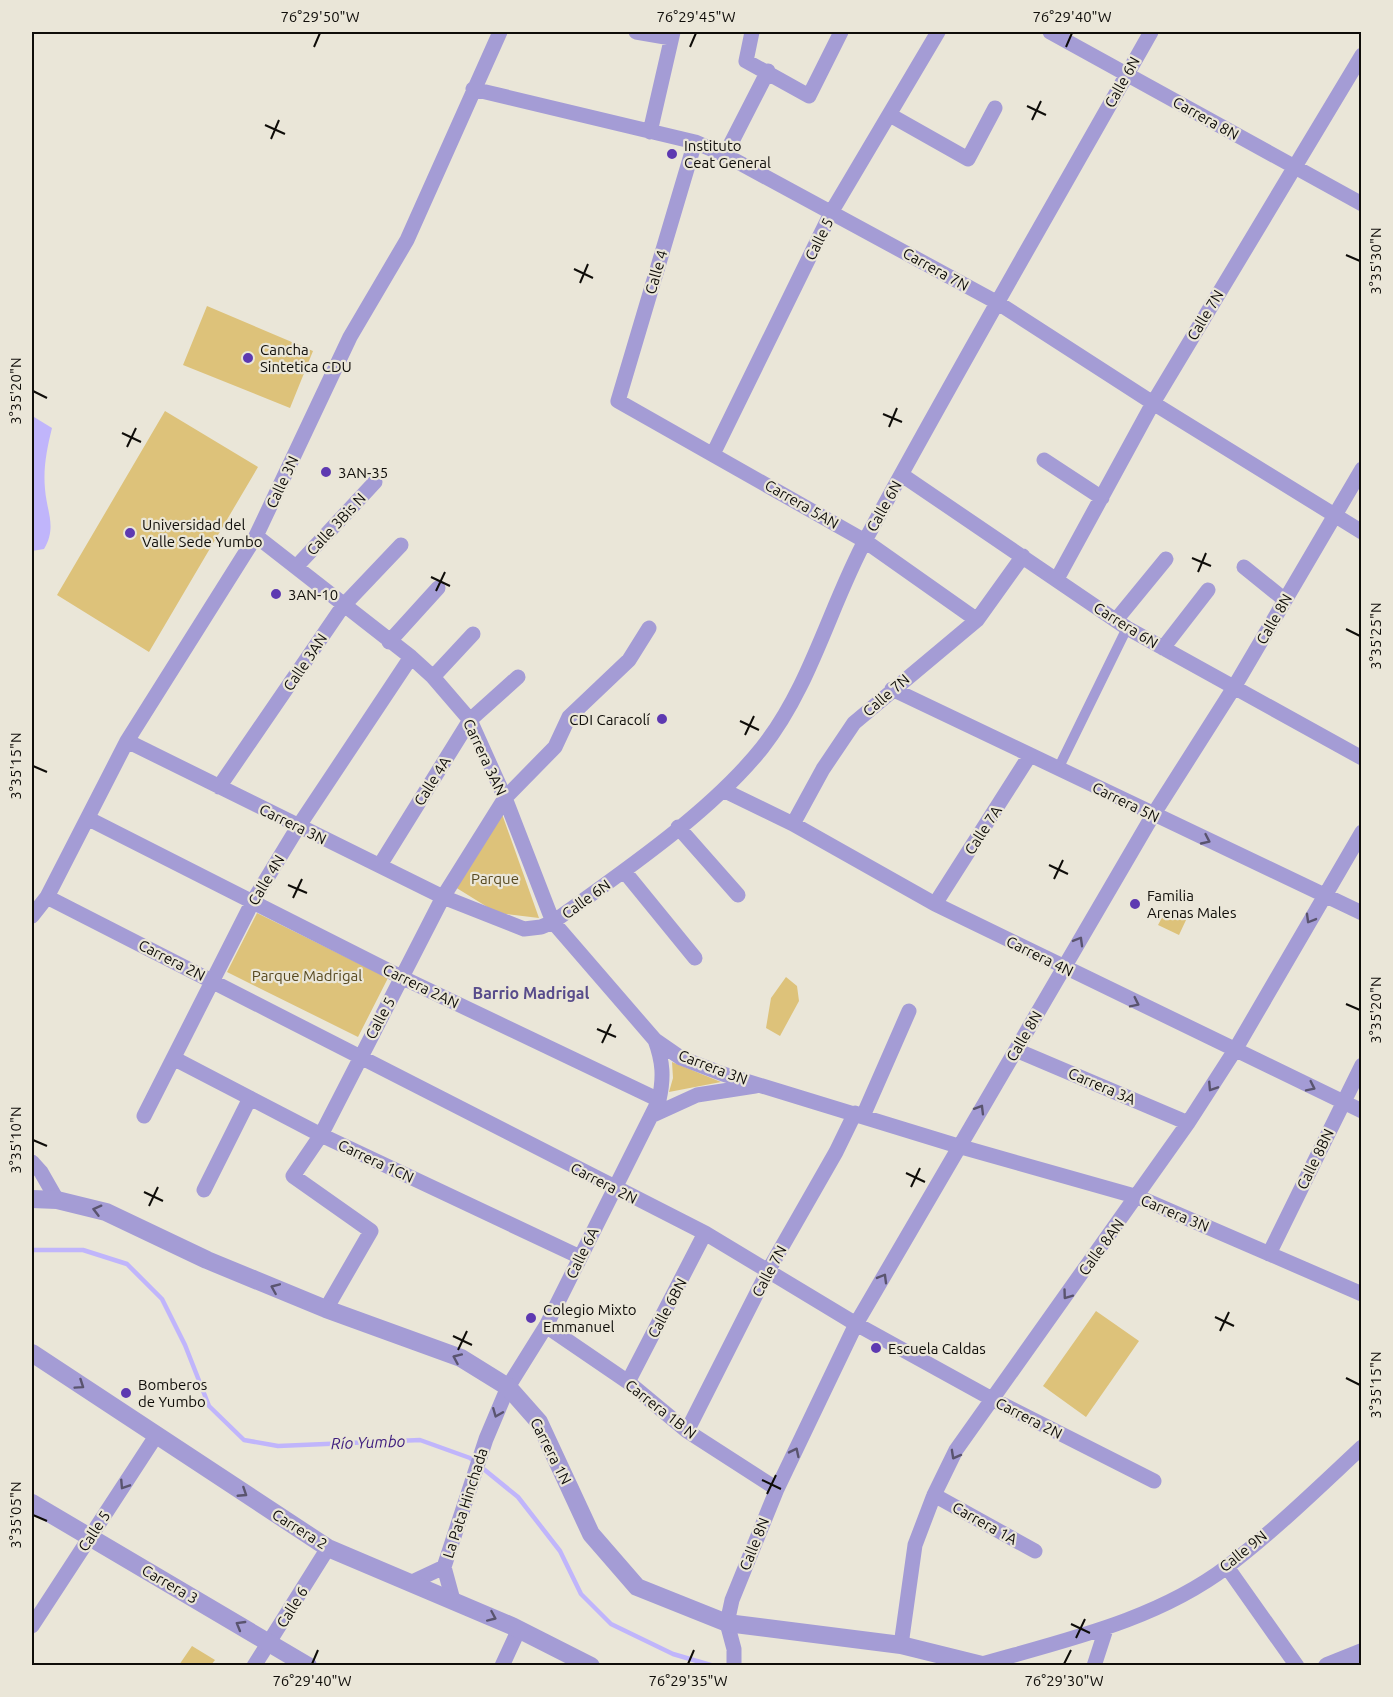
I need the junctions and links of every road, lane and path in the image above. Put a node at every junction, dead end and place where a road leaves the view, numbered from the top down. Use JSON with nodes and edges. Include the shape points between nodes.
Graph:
{"nodes":[{"id":1,"x":500,"y":32,"type":"edge"},
{"id":2,"x":636,"y":32,"type":"edge"},
{"id":3,"x":752,"y":32,"type":"edge"},
{"id":4,"x":841,"y":32,"type":"edge"},
{"id":5,"x":938,"y":32,"type":"edge"},
{"id":6,"x":1050,"y":32,"type":"edge"},
{"id":7,"x":1151,"y":32,"type":"edge"},
{"id":8,"x":672,"y":35,"type":"edge"},
{"id":9,"x":1362,"y":55,"type":"edge"},
{"id":10,"x":768,"y":71,"type":"junction"},
{"id":11,"x":1127,"y":74,"type":"junction"},
{"id":12,"x":473,"y":89,"type":"junction"},
{"id":13,"x":994,"y":108,"type":"dead end"},
{"id":14,"x":890,"y":115,"type":"junction"},
{"id":15,"x":650,"y":132,"type":"junction"},
{"id":16,"x":695,"y":142,"type":"junction"},
{"id":17,"x":725,"y":155,"type":"junction"},
{"id":18,"x":1294,"y":166,"type":"junction"},
{"id":19,"x":1362,"y":204,"type":"edge"},
{"id":20,"x":832,"y":211,"type":"junction"},
{"id":21,"x":998,"y":303,"type":"junction"},
{"id":22,"x":618,"y":401,"type":"joint"},
{"id":23,"x":1153,"y":403,"type":"junction"},
{"id":24,"x":713,"y":454,"type":"junction"},
{"id":25,"x":1044,"y":460,"type":"dead end"},
{"id":26,"x":1362,"y":469,"type":"edge"},
{"id":27,"x":902,"y":475,"type":"junction"},
{"id":28,"x":375,"y":482,"type":"dead end"},
{"id":29,"x":1102,"y":498,"type":"junction"},
{"id":30,"x":1334,"y":516,"type":"junction"},
{"id":31,"x":1362,"y":532,"type":"edge"},
{"id":32,"x":256,"y":536,"type":"junction"},
{"id":33,"x":865,"y":541,"type":"junction"},
{"id":34,"x":401,"y":545,"type":"dead end"},
{"id":35,"x":1023,"y":556,"type":"junction"},
{"id":36,"x":1166,"y":559,"type":"dead end"},
{"id":37,"x":296,"y":567,"type":"junction"},
{"id":38,"x":1244,"y":567,"type":"dead end"},
{"id":39,"x":1057,"y":579,"type":"junction"},
{"id":40,"x":438,"y":588,"type":"dead end"},
{"id":41,"x":1208,"y":590,"type":"dead end"},
{"id":42,"x":1285,"y":600,"type":"junction"},
{"id":43,"x":343,"y":606,"type":"junction"},
{"id":44,"x":977,"y":620,"type":"junction"},
{"id":45,"x":1122,"y":624,"type":"junction"},
{"id":46,"x":649,"y":628,"type":"dead end"},
{"id":47,"x":473,"y":634,"type":"dead end"},
{"id":48,"x":389,"y":642,"type":"junction"},
{"id":49,"x":1163,"y":648,"type":"junction"},
{"id":50,"x":411,"y":657,"type":"junction"},
{"id":51,"x":433,"y":677,"type":"junction"},
{"id":52,"x":518,"y":677,"type":"dead end"},
{"id":53,"x":892,"y":689,"type":"junction"},
{"id":54,"x":1233,"y":689,"type":"junction"},
{"id":55,"x":470,"y":720,"type":"junction"},
{"id":56,"x":127,"y":741,"type":"junction"},
{"id":57,"x":1030,"y":755,"type":"junction"},
{"id":58,"x":1362,"y":758,"type":"edge"},
{"id":59,"x":1059,"y":769,"type":"junction"},
{"id":60,"x":219,"y":787,"type":"junction"},
{"id":61,"x":723,"y":790,"type":"junction"},
{"id":62,"x":505,"y":798,"type":"junction"},
{"id":63,"x":1153,"y":815,"type":"junction"},
{"id":64,"x":89,"y":819,"type":"junction"},
{"id":65,"x":793,"y":824,"type":"junction"},
{"id":66,"x":298,"y":827,"type":"junction"},
{"id":67,"x":678,"y":827,"type":"junction"},
{"id":68,"x":1362,"y":832,"type":"edge"},
{"id":69,"x":380,"y":865,"type":"junction"},
{"id":70,"x":624,"y":871,"type":"junction"},
{"id":71,"x":738,"y":894,"type":"dead end"},
{"id":72,"x":1324,"y":895,"type":"junction"},
{"id":73,"x":47,"y":897,"type":"junction"},
{"id":74,"x":443,"y":897,"type":"junction"},
{"id":75,"x":253,"y":901,"type":"junction"},
{"id":76,"x":935,"y":904,"type":"junction"},
{"id":77,"x":1362,"y":913,"type":"edge"},
{"id":78,"x":32,"y":916,"type":"edge"},
{"id":79,"x":553,"y":922,"type":"junction"},
{"id":80,"x":695,"y":958,"type":"dead end"},
{"id":81,"x":1064,"y":968,"type":"junction"},
{"id":82,"x":401,"y":977,"type":"junction"},
{"id":83,"x":212,"y":980,"type":"junction"},
{"id":84,"x":909,"y":1011,"type":"dead end"},
{"id":85,"x":655,"y":1040,"type":"junction"},
{"id":86,"x":1016,"y":1050,"type":"junction"},
{"id":87,"x":1235,"y":1050,"type":"junction"},
{"id":88,"x":360,"y":1056,"type":"junction"},
{"id":89,"x":175,"y":1059,"type":"junction"},
{"id":90,"x":1362,"y":1065,"type":"edge"},
{"id":91,"x":764,"y":1086,"type":"junction"},
{"id":92,"x":250,"y":1098,"type":"junction"},
{"id":93,"x":659,"y":1100,"type":"junction"},
{"id":94,"x":1342,"y":1102,"type":"junction"},
{"id":95,"x":1362,"y":1111,"type":"edge"},
{"id":96,"x":859,"y":1115,"type":"junction"},
{"id":97,"x":144,"y":1116,"type":"dead end"},
{"id":98,"x":651,"y":1116,"type":"junction"},
{"id":99,"x":1188,"y":1123,"type":"junction"},
{"id":100,"x":321,"y":1135,"type":"junction"},
{"id":101,"x":958,"y":1146,"type":"junction"},
{"id":102,"x":32,"y":1162,"type":"edge"},
{"id":103,"x":614,"y":1188,"type":"junction"},
{"id":104,"x":204,"y":1190,"type":"dead end"},
{"id":105,"x":1138,"y":1197,"type":"junction"},
{"id":106,"x":32,"y":1199,"type":"edge"},
{"id":107,"x":57,"y":1200,"type":"junction"},
{"id":108,"x":705,"y":1233,"type":"junction"},
{"id":109,"x":1269,"y":1254,"type":"junction"},
{"id":110,"x":580,"y":1257,"type":"junction"},
{"id":111,"x":768,"y":1271,"type":"junction"},
{"id":112,"x":1362,"y":1294,"type":"edge"},
{"id":113,"x":326,"y":1309,"type":"junction"},
{"id":114,"x":856,"y":1324,"type":"junction"},
{"id":115,"x":546,"y":1326,"type":"junction"},
{"id":116,"x":32,"y":1353,"type":"edge"},
{"id":117,"x":628,"y":1382,"type":"junction"},
{"id":118,"x":508,"y":1387,"type":"junction"},
{"id":119,"x":992,"y":1399,"type":"junction"},
{"id":120,"x":687,"y":1431,"type":"junction"},
{"id":121,"x":156,"y":1436,"type":"junction"},
{"id":122,"x":1362,"y":1447,"type":"edge"},
{"id":123,"x":1154,"y":1481,"type":"dead end"},
{"id":124,"x":777,"y":1489,"type":"junction"},
{"id":125,"x":934,"y":1495,"type":"junction"},
{"id":126,"x":32,"y":1503,"type":"edge"},
{"id":127,"x":89,"y":1538,"type":"junction"},
{"id":128,"x":328,"y":1548,"type":"junction"},
{"id":129,"x":1035,"y":1551,"type":"dead end"},
{"id":130,"x":444,"y":1567,"type":"junction"},
{"id":131,"x":1227,"y":1567,"type":"junction"},
{"id":132,"x":412,"y":1582,"type":"junction"},
{"id":133,"x":453,"y":1600,"type":"junction"},
{"id":134,"x":727,"y":1623,"type":"junction"},
{"id":135,"x":32,"y":1626,"type":"edge"},
{"id":136,"x":519,"y":1629,"type":"junction"},
{"id":137,"x":1106,"y":1629,"type":"junction"},
{"id":138,"x":270,"y":1642,"type":"junction"},
{"id":139,"x":901,"y":1645,"type":"junction"},
{"id":140,"x":1362,"y":1652,"type":"edge"},
{"id":141,"x":254,"y":1665,"type":"edge"},
{"id":142,"x":308,"y":1665,"type":"edge"},
{"id":143,"x":502,"y":1665,"type":"edge"},
{"id":144,"x":591,"y":1665,"type":"edge"},
{"id":145,"x":734,"y":1665,"type":"edge"},
{"id":146,"x":984,"y":1665,"type":"edge"},
{"id":147,"x":1094,"y":1665,"type":"edge"},
{"id":148,"x":1297,"y":1665,"type":"edge"},
{"id":149,"x":1327,"y":1665,"type":"edge"}],
"edges":[{"from":1,"to":12,"type":"street","name":"Calle 3N"},
{"from":2,"to":8,"type":"street"},
{"from":3,"to":10,"type":"street","via":[[746,61]]},
{"from":4,"to":10,"type":"street","via":[[809,96]]},
{"from":5,"to":14,"type":"street","name":"Calle 5"},
{"from":6,"to":11,"type":"street","name":"Carrera 8N"},
{"from":7,"to":11,"type":"street","name":"Calle 6N"},
{"from":8,"to":15,"type":"street"},
{"from":9,"to":18,"type":"street","name":"Calle 7N"},
{"from":10,"to":17,"type":"street"},
{"from":11,"to":18,"type":"street","name":"Carrera 8N"},
{"from":11,"to":21,"type":"street","name":"Calle 6N"},
{"from":12,"to":15,"type":"street","name":"Carrera 7N"},
{"from":12,"to":32,"type":"street","name":"Calle 3N","via":[[407,240],[350,337]]},
{"from":13,"to":14,"type":"street","via":[[968,159]]},
{"from":14,"to":20,"type":"street","name":"Calle 5"},
{"from":15,"to":16,"type":"street","name":"Carrera 7N"},
{"from":16,"to":17,"type":"street","name":"Carrera 7N"},
{"from":16,"to":22,"type":"street","name":"Calle 4"},
{"from":17,"to":20,"type":"street","name":"Carrera 7N"},
{"from":18,"to":19,"type":"street","name":"Carrera 8N"},
{"from":18,"to":23,"type":"street","name":"Calle 7N"},
{"from":20,"to":21,"type":"street","name":"Carrera 7N"},
{"from":20,"to":24,"type":"street","name":"Calle 5"},
{"from":21,"to":23,"type":"street","name":"Carrera 7N"},
{"from":21,"to":27,"type":"street","name":"Calle 6N"},
{"from":22,"to":24,"type":"street","name":"Carrera 5AN"},
{"from":23,"to":29,"type":"street","name":"Calle 7N"},
{"from":23,"to":30,"type":"street","name":"Carrera 7N"},
{"from":24,"to":33,"type":"street","name":"Carrera 5AN"},
{"from":25,"to":29,"type":"street"},
{"from":26,"to":30,"type":"street","name":"Calle 8N"},
{"from":27,"to":33,"type":"street","name":"Calle 6N"},
{"from":27,"to":35,"type":"street","name":"Carrera 6N"},
{"from":28,"to":37,"type":"street","name":"Calle 3Bis N"},
{"from":29,"to":39,"type":"street","name":"Calle 7N"},
{"from":30,"to":31,"type":"street","name":"Carrera 7N"},
{"from":30,"to":42,"type":"street","name":"Calle 8N"},
{"from":32,"to":37,"type":"street","name":"Carrera 3AN"},
{"from":32,"to":56,"type":"street","name":"Calle 3N"},
{"from":33,"to":44,"type":"street","name":"Carrera 5AN"},
{"from":33,"to":61,"type":"street","name":"Calle 6N","via":[[820,644],[788,705],[763,746]]},
{"from":34,"to":43,"type":"street","name":"Calle 3AN"},
{"from":35,"to":39,"type":"street","name":"Carrera 6N"},
{"from":35,"to":44,"type":"street","name":"Calle 7N"},
{"from":36,"to":45,"type":"street"},
{"from":37,"to":43,"type":"street","name":"Carrera 3AN"},
{"from":38,"to":42,"type":"street"},
{"from":39,"to":45,"type":"street","name":"Carrera 6N"},
{"from":40,"to":48,"type":"street"},
{"from":41,"to":49,"type":"street"},
{"from":42,"to":54,"type":"street","name":"Calle 8N"},
{"from":43,"to":48,"type":"street","name":"Carrera 3AN"},
{"from":43,"to":60,"type":"street","name":"Calle 3AN"},
{"from":44,"to":53,"type":"street","name":"Calle 7N"},
{"from":45,"to":49,"type":"street","name":"Carrera 6N"},
{"from":45,"to":59,"type":"street"},
{"from":46,"to":62,"type":"street","name":"Calle 5","via":[[629,660],[569,717],[555,747]]},
{"from":47,"to":51,"type":"street"},
{"from":48,"to":50,"type":"street","name":"Carrera 3AN"},
{"from":49,"to":54,"type":"street","name":"Carrera 6N"},
{"from":50,"to":51,"type":"street","name":"Carrera 3AN"},
{"from":50,"to":66,"type":"street","name":"Calle 4N"},
{"from":51,"to":55,"type":"street","name":"Carrera 3AN"},
{"from":52,"to":55,"type":"street","name":"Calle 4A"},
{"from":53,"to":57,"type":"street","name":"Carrera 5N"},
{"from":53,"to":65,"type":"street","name":"Calle 7N","via":[[854,723]]},
{"from":54,"to":58,"type":"street","name":"Carrera 6N"},
{"from":54,"to":63,"type":"street","name":"Calle 8N"},
{"from":55,"to":62,"type":"street","name":"Carrera 3AN"},
{"from":55,"to":69,"type":"street","name":"Calle 4A"},
{"from":56,"to":60,"type":"street","name":"Carrera 3N"},
{"from":56,"to":64,"type":"street","name":"Calle 3N"},
{"from":57,"to":59,"type":"street","name":"Carrera 5N"},
{"from":57,"to":76,"type":"street","name":"Calle 7A"},
{"from":59,"to":63,"type":"street","name":"Carrera 5N"},
{"from":60,"to":66,"type":"street","name":"Carrera 3N"},
{"from":61,"to":65,"type":"street","name":"Carrera 4N"},
{"from":61,"to":67,"type":"street","name":"Calle 6N"},
{"from":62,"to":74,"type":"street","name":"Calle 5"},
{"from":62,"to":79,"type":"street","name":"Carrera 3AN"},
{"from":63,"to":72,"type":"street","name":"Carrera 5N","one_way":true},
{"from":81,"to":63,"type":"street","name":"Calle 8N","one_way":true},
{"from":64,"to":73,"type":"street","name":"Calle 3N"},
{"from":64,"to":75,"type":"street","name":"Carrera 2AN"},
{"from":65,"to":76,"type":"street","name":"Carrera 4N"},
{"from":66,"to":69,"type":"street","name":"Carrera 3N"},
{"from":66,"to":75,"type":"street","name":"Calle 4N"},
{"from":67,"to":70,"type":"street","name":"Calle 6N"},
{"from":67,"to":71,"type":"street"},
{"from":68,"to":72,"type":"street","name":"Calle 8AN"},
{"from":69,"to":74,"type":"street","name":"Carrera 3N"},
{"from":70,"to":79,"type":"street","name":"Calle 6N"},
{"from":70,"to":80,"type":"street"},
{"from":72,"to":77,"type":"street","name":"Carrera 5N"},
{"from":72,"to":87,"type":"street","name":"Calle 8AN","one_way":true},
{"from":73,"to":78,"type":"street","name":"Calle 3N"},
{"from":73,"to":83,"type":"street","name":"Carrera 2N"},
{"from":74,"to":79,"type":"street","name":"Carrera 3N","via":[[524,929]]},
{"from":74,"to":82,"type":"street","name":"Calle 5"},
{"from":75,"to":82,"type":"street","name":"Carrera 2AN"},
{"from":75,"to":83,"type":"street","name":"Calle 4N"},
{"from":76,"to":81,"type":"street","name":"Carrera 4N"},
{"from":79,"to":85,"type":"street","name":"Carrera 3N"},
{"from":81,"to":86,"type":"street","name":"Calle 8N"},
{"from":81,"to":87,"type":"street","name":"Carrera 4N","one_way":true},
{"from":82,"to":88,"type":"street","name":"Calle 5"},
{"from":82,"to":93,"type":"street","name":"Carrera 2AN"},
{"from":83,"to":88,"type":"street","name":"Carrera 2N"},
{"from":83,"to":89,"type":"street","name":"Calle 4N"},
{"from":84,"to":96,"type":"street","name":"Calle 7N"},
{"from":85,"to":91,"type":"street","name":"Carrera 3N","via":[[681,1058]]},
{"from":85,"to":93,"type":"street","name":"Calle 6A","via":[[662,1059]]},
{"from":86,"to":99,"type":"street","name":"Carrera 3A"},
{"from":101,"to":86,"type":"street","name":"Calle 8N","one_way":true},
{"from":87,"to":94,"type":"street","name":"Carrera 4N","one_way":true},
{"from":87,"to":99,"type":"street","name":"Calle 8AN","one_way":true},
{"from":88,"to":100,"type":"street","name":"Calle 5"},
{"from":88,"to":103,"type":"street","name":"Carrera 2N"},
{"from":89,"to":92,"type":"street","name":"Carrera 1CN"},
{"from":89,"to":97,"type":"street","name":"Calle 4N"},
{"from":90,"to":94,"type":"street","name":"Calle 8BN"},
{"from":91,"to":96,"type":"street","name":"Carrera 3N"},
{"from":91,"to":98,"type":"street","via":[[697,1095]]},
{"from":92,"to":100,"type":"street","name":"Carrera 1CN"},
{"from":92,"to":104,"type":"street"},
{"from":93,"to":98,"type":"street","name":"Calle 6A"},
{"from":94,"to":95,"type":"street","name":"Carrera 4N"},
{"from":94,"to":109,"type":"street","name":"Calle 8BN"},
{"from":96,"to":101,"type":"street","name":"Carrera 3N"},
{"from":96,"to":111,"type":"street","name":"Calle 7N"},
{"from":98,"to":103,"type":"street","name":"Calle 6A"},
{"from":99,"to":105,"type":"street","name":"Calle 8AN"},
{"from":100,"to":110,"type":"street","name":"Carrera 1CN"},
{"from":100,"to":113,"type":"street","name":"Calle 5","via":[[293,1176],[371,1231]]},
{"from":101,"to":105,"type":"street","name":"Carrera 3N"},
{"from":114,"to":101,"type":"street","name":"Calle 8N","one_way":true},
{"from":102,"to":107,"type":"street"},
{"from":103,"to":108,"type":"street","name":"Carrera 2N"},
{"from":103,"to":110,"type":"street","name":"Calle 6A"},
{"from":105,"to":109,"type":"street","name":"Carrera 3N"},
{"from":105,"to":119,"type":"street","name":"Calle 8AN","one_way":true},
{"from":106,"to":107,"type":"street","name":"Carrera 1N"},
{"from":113,"to":107,"type":"street","name":"Carrera 1N","one_way":true,"via":[[207,1260],[106,1212]]},
{"from":108,"to":111,"type":"street","name":"Carrera 2N"},
{"from":108,"to":117,"type":"street","name":"Calle 6BN"},
{"from":109,"to":112,"type":"street","name":"Carrera 3N"},
{"from":110,"to":115,"type":"street","name":"Calle 6A"},
{"from":111,"to":114,"type":"street","name":"Carrera 2N"},
{"from":111,"to":120,"type":"street","name":"Calle 7N"},
{"from":118,"to":113,"type":"street","name":"Carrera 1N","one_way":true,"via":[[461,1358]]},
{"from":114,"to":119,"type":"street","name":"Carrera 2N"},
{"from":124,"to":114,"type":"street","name":"Calle 8N","one_way":true},
{"from":115,"to":117,"type":"street","name":"Carrera 1B N"},
{"from":115,"to":118,"type":"street","name":"Calle 6A"},
{"from":116,"to":121,"type":"street","name":"Carrera 2","one_way":true},
{"from":117,"to":120,"type":"street","name":"Carrera 1B N"},
{"from":118,"to":130,"type":"street","name":"La Pata Hinchada","one_way":true,"via":[[486,1439]]},
{"from":118,"to":134,"type":"street","name":"Carrera 1N","via":[[539,1422],[591,1534],[637,1587]]},
{"from":119,"to":123,"type":"street","name":"Carrera 2N"},
{"from":119,"to":125,"type":"street","name":"Calle 8AN","one_way":true,"via":[[956,1450]]},
{"from":120,"to":124,"type":"street","name":"Carrera 1B N"},
{"from":121,"to":127,"type":"street","name":"Calle 5","one_way":true},
{"from":121,"to":128,"type":"street","name":"Carrera 2","one_way":true},
{"from":122,"to":131,"type":"street","name":"Calle 9N"},
{"from":124,"to":134,"type":"street","name":"Calle 8N","via":[[732,1600]]},
{"from":125,"to":129,"type":"street","name":"Carrera 1A"},
{"from":125,"to":139,"type":"street","name":"Calle 8AN","via":[[915,1545]]},
{"from":126,"to":127,"type":"street","name":"Carrera 3"},
{"from":127,"to":135,"type":"street","name":"Calle 5"},
{"from":138,"to":127,"type":"street","name":"Carrera 3","one_way":true},
{"from":128,"to":132,"type":"street","name":"Carrera 2"},
{"from":128,"to":138,"type":"street","name":"Calle 6"},
{"from":130,"to":132,"type":"street","name":"La Pata Hinchada"},
{"from":130,"to":133,"type":"street","name":"La Pata Hinchada"},
{"from":131,"to":137,"type":"street","name":"Calle 9N","via":[[1170,1601]]},
{"from":131,"to":148,"type":"street"},
{"from":132,"to":133,"type":"street","name":"Carrera 2"},
{"from":133,"to":136,"type":"street","name":"Carrera 2","one_way":true},
{"from":134,"to":139,"type":"street","name":"Carrera 1N"},
{"from":134,"to":145,"type":"street"},
{"from":136,"to":143,"type":"street"},
{"from":136,"to":144,"type":"street","name":"Carrera 2"},
{"from":137,"to":146,"type":"street","name":"Calle 9N"},
{"from":137,"to":147,"type":"street"},
{"from":138,"to":141,"type":"street","name":"Calle 6"},
{"from":138,"to":142,"type":"street","name":"Carrera 3"},
{"from":139,"to":146,"type":"street","name":"Carrera 1N"},
{"from":140,"to":149,"type":"street"}]}
